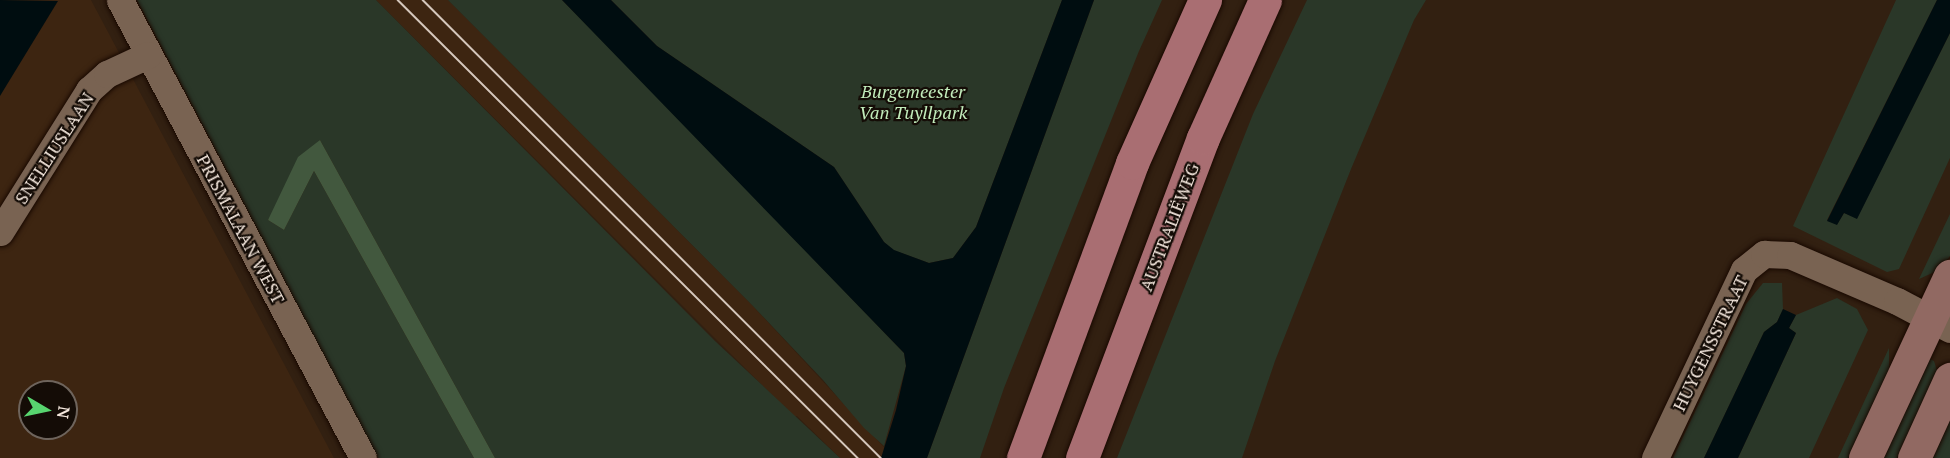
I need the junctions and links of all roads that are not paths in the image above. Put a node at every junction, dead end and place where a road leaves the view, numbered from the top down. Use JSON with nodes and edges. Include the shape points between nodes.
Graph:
{"nodes":[{"id":1,"x":120,"y":0,"type":"edge"},
{"id":2,"x":1205,"y":0,"type":"edge"},
{"id":3,"x":1265,"y":0,"type":"edge"},
{"id":4,"x":148,"y":55,"type":"junction"},
{"id":5,"x":0,"y":232,"type":"edge"},
{"id":6,"x":1950,"y":276,"type":"edge"},
{"id":7,"x":1940,"y":324,"type":"edge"},
{"id":8,"x":1950,"y":379,"type":"edge"},
{"id":9,"x":363,"y":458,"type":"edge"},
{"id":10,"x":1023,"y":458,"type":"edge"},
{"id":11,"x":1082,"y":458,"type":"edge"},
{"id":12,"x":1655,"y":458,"type":"edge"},
{"id":13,"x":1865,"y":458,"type":"edge"},
{"id":14,"x":1914,"y":458,"type":"edge"}],
"edges":[{"from":1,"to":4,"type":"street","name":"PRISMALAAN WEST"},
{"from":2,"to":10,"type":"main road","via":[[1132,163]]},
{"from":3,"to":11,"type":"main road","name":"AUSTRALIËWEG","via":[[1203,138]]},
{"from":4,"to":5,"type":"street","name":"SNELLIUSLAAN","via":[[107,74],[89,90]]},
{"from":4,"to":9,"type":"street","name":"PRISMALAAN WEST"},
{"from":6,"to":7,"type":"street"},
{"from":7,"to":12,"type":"street","name":"HUYGENSSTRAAT","via":[[1790,255],[1764,254],[1744,270]]},
{"from":7,"to":13,"type":"street"},
{"from":8,"to":14,"type":"street"}]}
